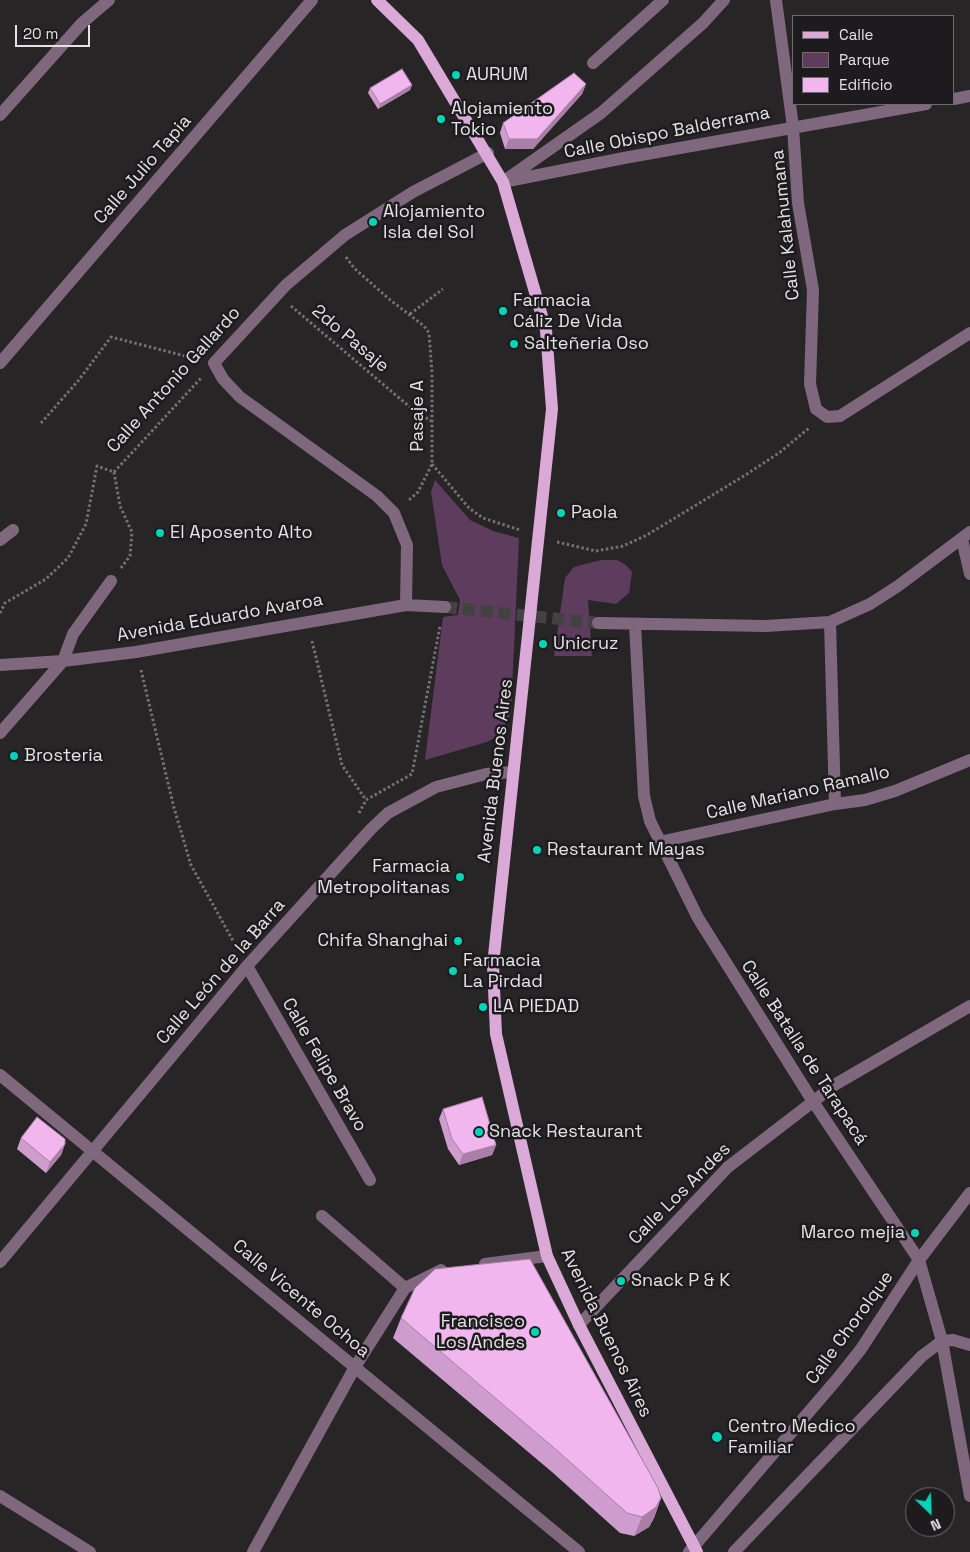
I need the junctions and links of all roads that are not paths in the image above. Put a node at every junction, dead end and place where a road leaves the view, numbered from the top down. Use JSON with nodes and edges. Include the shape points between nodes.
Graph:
{"nodes":[{"id":1,"x":109,"y":0,"type":"edge"},
{"id":2,"x":312,"y":0,"type":"edge"},
{"id":3,"x":377,"y":0,"type":"edge"},
{"id":4,"x":663,"y":0,"type":"edge"},
{"id":5,"x":724,"y":0,"type":"edge"},
{"id":6,"x":776,"y":0,"type":"edge"},
{"id":7,"x":593,"y":63,"type":"dead end"},
{"id":8,"x":970,"y":96,"type":"edge"},
{"id":9,"x":955,"y":99,"type":"edge"},
{"id":10,"x":920,"y":105,"type":"edge"},
{"id":11,"x":0,"y":115,"type":"edge"},
{"id":12,"x":793,"y":127,"type":"junction"},
{"id":13,"x":488,"y":153,"type":"junction"},
{"id":14,"x":503,"y":182,"type":"junction"},
{"id":15,"x":970,"y":333,"type":"edge"},
{"id":16,"x":0,"y":364,"type":"edge"},
{"id":17,"x":13,"y":530,"type":"dead end"},
{"id":18,"x":966,"y":536,"type":"edge"},
{"id":19,"x":0,"y":540,"type":"edge"},
{"id":20,"x":970,"y":574,"type":"edge"},
{"id":21,"x":111,"y":581,"type":"road end"},
{"id":22,"x":406,"y":605,"type":"junction"},
{"id":23,"x":444,"y":607,"type":"tunnel mouth"},
{"id":24,"x":830,"y":622,"type":"junction"},
{"id":25,"x":598,"y":623,"type":"tunnel mouth"},
{"id":26,"x":635,"y":624,"type":"junction"},
{"id":27,"x":63,"y":661,"type":"junction"},
{"id":28,"x":0,"y":665,"type":"edge"},
{"id":29,"x":0,"y":734,"type":"edge"},
{"id":30,"x":970,"y":760,"type":"edge"},
{"id":31,"x":513,"y":772,"type":"junction"},
{"id":32,"x":835,"y":804,"type":"junction"},
{"id":33,"x":659,"y":842,"type":"junction"},
{"id":34,"x":247,"y":966,"type":"junction"},
{"id":35,"x":970,"y":1006,"type":"edge"},
{"id":36,"x":0,"y":1075,"type":"edge"},
{"id":37,"x":812,"y":1100,"type":"junction"},
{"id":38,"x":92,"y":1149,"type":"junction"},
{"id":39,"x":370,"y":1180,"type":"dead end"},
{"id":40,"x":970,"y":1193,"type":"edge"},
{"id":41,"x":322,"y":1216,"type":"dead end"},
{"id":42,"x":547,"y":1256,"type":"junction"},
{"id":43,"x":919,"y":1260,"type":"junction"},
{"id":44,"x":0,"y":1262,"type":"edge"},
{"id":45,"x":476,"y":1265,"type":"edge"},
{"id":46,"x":458,"y":1268,"type":"edge"},
{"id":47,"x":405,"y":1288,"type":"junction"},
{"id":48,"x":579,"y":1324,"type":"junction"},
{"id":49,"x":942,"y":1341,"type":"junction"},
{"id":50,"x":970,"y":1345,"type":"edge"},
{"id":51,"x":355,"y":1367,"type":"junction"},
{"id":52,"x":0,"y":1496,"type":"edge"},
{"id":53,"x":970,"y":1496,"type":"edge"},
{"id":54,"x":694,"y":1550,"type":"edge"},
{"id":55,"x":90,"y":1552,"type":"edge"},
{"id":56,"x":253,"y":1552,"type":"edge"},
{"id":57,"x":580,"y":1552,"type":"edge"},
{"id":58,"x":734,"y":1552,"type":"edge"}],
"edges":[{"from":1,"to":11,"type":"street","via":[[82,24]]},
{"from":2,"to":16,"type":"street","name":"Calle Julio Tapia"},
{"from":3,"to":13,"type":"main road","name":"Avenida Buenos Aires","via":[[418,40]]},
{"from":4,"to":7,"type":"street"},
{"from":5,"to":14,"type":"street","via":[[703,23],[600,113]]},
{"from":6,"to":12,"type":"street","name":"Calle Kalahumana"},
{"from":8,"to":9,"type":"street"},
{"from":10,"to":12,"type":"street","name":"Calle Obispo Balderrama"},
{"from":12,"to":14,"type":"street","name":"Calle Obispo Balderrama"},
{"from":12,"to":15,"type":"street","name":"Calle Kalahumana","via":[[798,203],[813,290],[810,384],[813,400],[822,415],[830,418],[845,413]]},
{"from":13,"to":14,"type":"main road","name":"Avenida Buenos Aires"},
{"from":13,"to":22,"type":"street","name":"Calle Antonio Gallardo","via":[[413,192],[336,242],[277,294],[214,364],[240,397],[377,496],[394,513],[408,545]]},
{"from":14,"to":31,"type":"main road","name":"Avenida Buenos Aires","via":[[546,330],[552,409]]},
{"from":17,"to":19,"type":"street"},
{"from":18,"to":20,"type":"street"},
{"from":18,"to":24,"type":"street","via":[[870,604]]},
{"from":21,"to":27,"type":"street","via":[[73,634]]},
{"from":22,"to":23,"type":"street","name":"Avenida Eduardo Avaroa"},
{"from":22,"to":27,"type":"street","name":"Avenida Eduardo Avaroa","via":[[136,652]]},
{"from":24,"to":26,"type":"street","via":[[766,626]]},
{"from":24,"to":32,"type":"street"},
{"from":25,"to":26,"type":"street"},
{"from":26,"to":33,"type":"street","name":"Calle Batalla de Tarapacá","via":[[644,796]]},
{"from":27,"to":28,"type":"street","name":"Avenida Eduardo Avaroa"},
{"from":27,"to":29,"type":"street"},
{"from":30,"to":32,"type":"street","name":"Calle Mariano Ramallo","via":[[895,791]]},
{"from":31,"to":34,"type":"street","name":"Calle León de la Barra","via":[[486,774],[436,787],[388,814]]},
{"from":31,"to":42,"type":"main road","name":"Avenida Buenos Aires","via":[[493,964],[496,1034]]},
{"from":32,"to":33,"type":"street","name":"Calle Mariano Ramallo"},
{"from":33,"to":37,"type":"street","name":"Calle Batalla de Tarapacá","via":[[698,918]]},
{"from":34,"to":38,"type":"street","name":"Calle León de la Barra"},
{"from":34,"to":39,"type":"street","name":"Calle Felipe Bravo"},
{"from":35,"to":37,"type":"street","name":"Calle Los Andes"},
{"from":36,"to":38,"type":"street","name":"Calle Vicente Ochoa"},
{"from":37,"to":43,"type":"street","name":"Calle Batalla de Tarapacá"},
{"from":37,"to":48,"type":"street","name":"Calle Los Andes","via":[[728,1167]]},
{"from":38,"to":44,"type":"street","name":"Calle León de la Barra"},
{"from":38,"to":51,"type":"street","name":"Calle Vicente Ochoa"},
{"from":40,"to":43,"type":"street","name":"Calle Chorolque"},
{"from":41,"to":47,"type":"street"},
{"from":42,"to":45,"type":"street"},
{"from":42,"to":48,"type":"main road","name":"Avenida Buenos Aires"},
{"from":43,"to":49,"type":"street","name":"Calle Batalla de Tarapacá"},
{"from":43,"to":54,"type":"street","name":"Calle Chorolque","via":[[861,1349]]},
{"from":46,"to":47,"type":"street","via":[[439,1270]]},
{"from":47,"to":51,"type":"street"},
{"from":48,"to":54,"type":"main road","name":"Avenida Buenos Aires"},
{"from":49,"to":50,"type":"street","via":[[953,1340]]},
{"from":49,"to":53,"type":"street","name":"Calle Batalla de Tarapacá"},
{"from":49,"to":58,"type":"street","via":[[922,1356]]},
{"from":51,"to":56,"type":"street"},
{"from":51,"to":57,"type":"street","name":"Calle Vicente Ochoa"},
{"from":52,"to":55,"type":"street"}]}
